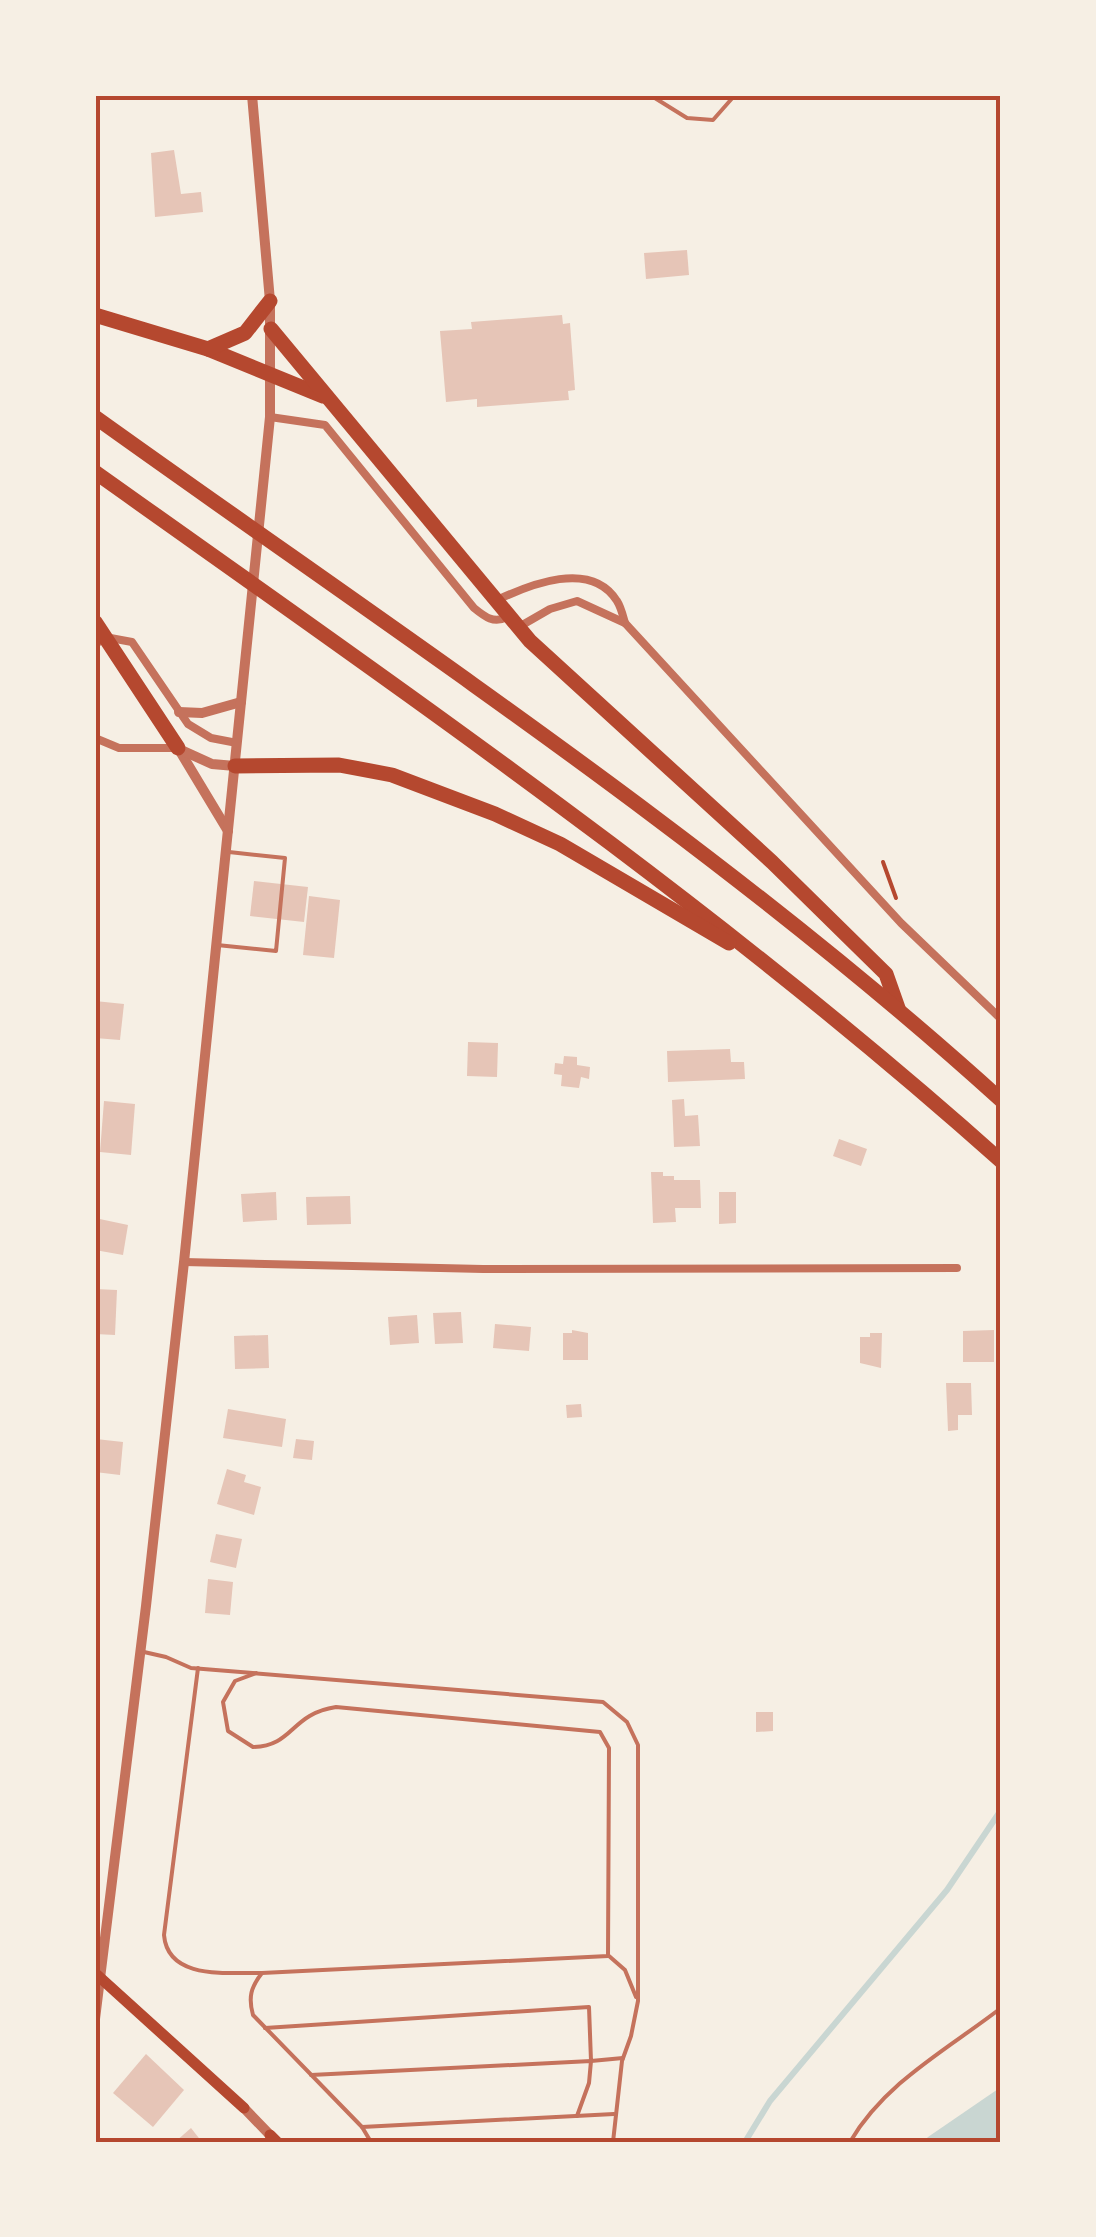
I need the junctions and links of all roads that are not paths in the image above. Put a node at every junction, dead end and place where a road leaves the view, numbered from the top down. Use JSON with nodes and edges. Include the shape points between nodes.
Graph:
{"nodes":[{"id":1,"x":252,"y":95,"type":"edge"},
{"id":2,"x":650,"y":95,"type":"edge"},
{"id":3,"x":735,"y":95,"type":"edge"},
{"id":4,"x":270,"y":301,"type":"junction"},
{"id":5,"x":95,"y":315,"type":"edge"},
{"id":6,"x":271,"y":329,"type":"junction"},
{"id":7,"x":208,"y":349,"type":"junction"},
{"id":8,"x":271,"y":375,"type":"junction"},
{"id":9,"x":326,"y":398,"type":"junction"},
{"id":10,"x":270,"y":417,"type":"junction"},
{"id":11,"x":95,"y":418,"type":"edge"},
{"id":12,"x":95,"y":472,"type":"edge"},
{"id":13,"x":494,"y":602,"type":"junction"},
{"id":14,"x":95,"y":622,"type":"edge"},
{"id":15,"x":512,"y":622,"type":"junction"},
{"id":16,"x":625,"y":624,"type":"junction"},
{"id":17,"x":100,"y":641,"type":"edge"},
{"id":18,"x":241,"y":702,"type":"junction"},
{"id":19,"x":180,"y":712,"type":"junction"},
{"id":20,"x":95,"y":738,"type":"edge"},
{"id":21,"x":237,"y":743,"type":"junction"},
{"id":22,"x":178,"y":748,"type":"junction"},
{"id":23,"x":235,"y":766,"type":"junction"},
{"id":24,"x":228,"y":831,"type":"junction"},
{"id":25,"x":226,"y":851,"type":"junction"},
{"id":26,"x":217,"y":944,"type":"junction"},
{"id":27,"x":776,"y":970,"type":"junction"},
{"id":28,"x":900,"y":1012,"type":"junction"},
{"id":29,"x":1001,"y":1019,"type":"edge"},
{"id":30,"x":1001,"y":1100,"type":"edge"},
{"id":31,"x":1001,"y":1160,"type":"edge"},
{"id":32,"x":184,"y":1262,"type":"junction"},
{"id":33,"x":957,"y":1268,"type":"dead end"},
{"id":34,"x":140,"y":1652,"type":"junction"},
{"id":35,"x":198,"y":1668,"type":"junction"},
{"id":36,"x":256,"y":1673,"type":"junction"},
{"id":37,"x":608,"y":1956,"type":"junction"},
{"id":38,"x":262,"y":1973,"type":"junction"},
{"id":39,"x":98,"y":1975,"type":"edge"},
{"id":40,"x":638,"y":2001,"type":"junction"},
{"id":41,"x":1001,"y":2008,"type":"edge"},
{"id":42,"x":95,"y":2019,"type":"edge"},
{"id":43,"x":265,"y":2028,"type":"junction"},
{"id":44,"x":623,"y":2058,"type":"junction"},
{"id":45,"x":591,"y":2060,"type":"junction"},
{"id":46,"x":310,"y":2075,"type":"junction"},
{"id":47,"x":244,"y":2108,"type":"joint"},
{"id":48,"x":614,"y":2114,"type":"junction"},
{"id":49,"x":577,"y":2116,"type":"junction"},
{"id":50,"x":362,"y":2127,"type":"junction"},
{"id":51,"x":273,"y":2138,"type":"edge"},
{"id":52,"x":372,"y":2142,"type":"edge"},
{"id":53,"x":613,"y":2142,"type":"edge"},
{"id":54,"x":850,"y":2142,"type":"edge"}],
"edges":[{"from":1,"to":4,"type":"street"},
{"from":2,"to":3,"type":"lane","via":[[687,118],[713,120]]},
{"from":4,"to":6,"type":"street"},
{"from":4,"to":7,"type":"highway","via":[[245,333]]},
{"from":5,"to":7,"type":"highway"},
{"from":6,"to":8,"type":"street"},
{"from":6,"to":9,"type":"highway"},
{"from":7,"to":8,"type":"highway"},
{"from":8,"to":9,"type":"highway"},
{"from":8,"to":10,"type":"street"},
{"from":9,"to":13,"type":"highway"},
{"from":10,"to":15,"type":"street","via":[[325,426],[474,608],[491,620]]},
{"from":10,"to":18,"type":"street"},
{"from":11,"to":28,"type":"highway","via":[[668,828]]},
{"from":12,"to":27,"type":"highway","via":[[609,840]]},
{"from":13,"to":15,"type":"highway"},
{"from":13,"to":16,"type":"street","via":[[552,580],[583,580],[612,595]]},
{"from":14,"to":17,"type":"highway"},
{"from":15,"to":16,"type":"street","via":[[577,601]]},
{"from":15,"to":28,"type":"highway","via":[[886,974]]},
{"from":16,"to":29,"type":"street","via":[[901,923]]},
{"from":17,"to":19,"type":"street","via":[[132,642]]},
{"from":17,"to":22,"type":"highway"},
{"from":18,"to":19,"type":"street"},
{"from":18,"to":21,"type":"street"},
{"from":19,"to":21,"type":"street","via":[[199,734]]},
{"from":20,"to":22,"type":"street","via":[[120,748]]},
{"from":21,"to":23,"type":"street"},
{"from":22,"to":23,"type":"street","via":[[212,764]]},
{"from":22,"to":24,"type":"street"},
{"from":23,"to":24,"type":"street"},
{"from":23,"to":27,"type":"highway","via":[[340,765],[430,789],[560,844]]},
{"from":24,"to":25,"type":"street"},
{"from":25,"to":26,"type":"street"},
{"from":25,"to":26,"type":"lane","via":[[285,858],[276,951]]},
{"from":26,"to":32,"type":"street"},
{"from":27,"to":31,"type":"highway"},
{"from":28,"to":30,"type":"highway"},
{"from":32,"to":33,"type":"street"},
{"from":32,"to":34,"type":"street"},
{"from":34,"to":35,"type":"lane"},
{"from":34,"to":39,"type":"street"},
{"from":35,"to":36,"type":"lane"},
{"from":35,"to":38,"type":"lane","via":[[164,1943],[193,1970]]},
{"from":36,"to":37,"type":"lane","via":[[234,1681],[223,1702],[228,1732],[253,1747],[277,1744],[311,1713],[336,1708],[600,1732],[608,1748]]},
{"from":36,"to":40,"type":"lane","via":[[603,1702],[613,1709],[638,1745]]},
{"from":37,"to":38,"type":"lane"},
{"from":37,"to":40,"type":"lane","via":[[625,1970]]},
{"from":38,"to":43,"type":"lane","via":[[249,2001]]},
{"from":39,"to":42,"type":"street"},
{"from":39,"to":47,"type":"main road"},
{"from":40,"to":44,"type":"lane"},
{"from":41,"to":54,"type":"lane","via":[[902,2081]]},
{"from":43,"to":45,"type":"lane","via":[[589,2006]]},
{"from":43,"to":46,"type":"lane"},
{"from":44,"to":45,"type":"lane"},
{"from":44,"to":48,"type":"lane"},
{"from":45,"to":46,"type":"lane"},
{"from":45,"to":49,"type":"lane"},
{"from":46,"to":50,"type":"lane"},
{"from":47,"to":51,"type":"street"},
{"from":48,"to":49,"type":"lane"},
{"from":48,"to":53,"type":"lane"},
{"from":49,"to":50,"type":"lane"},
{"from":50,"to":52,"type":"lane"}]}
